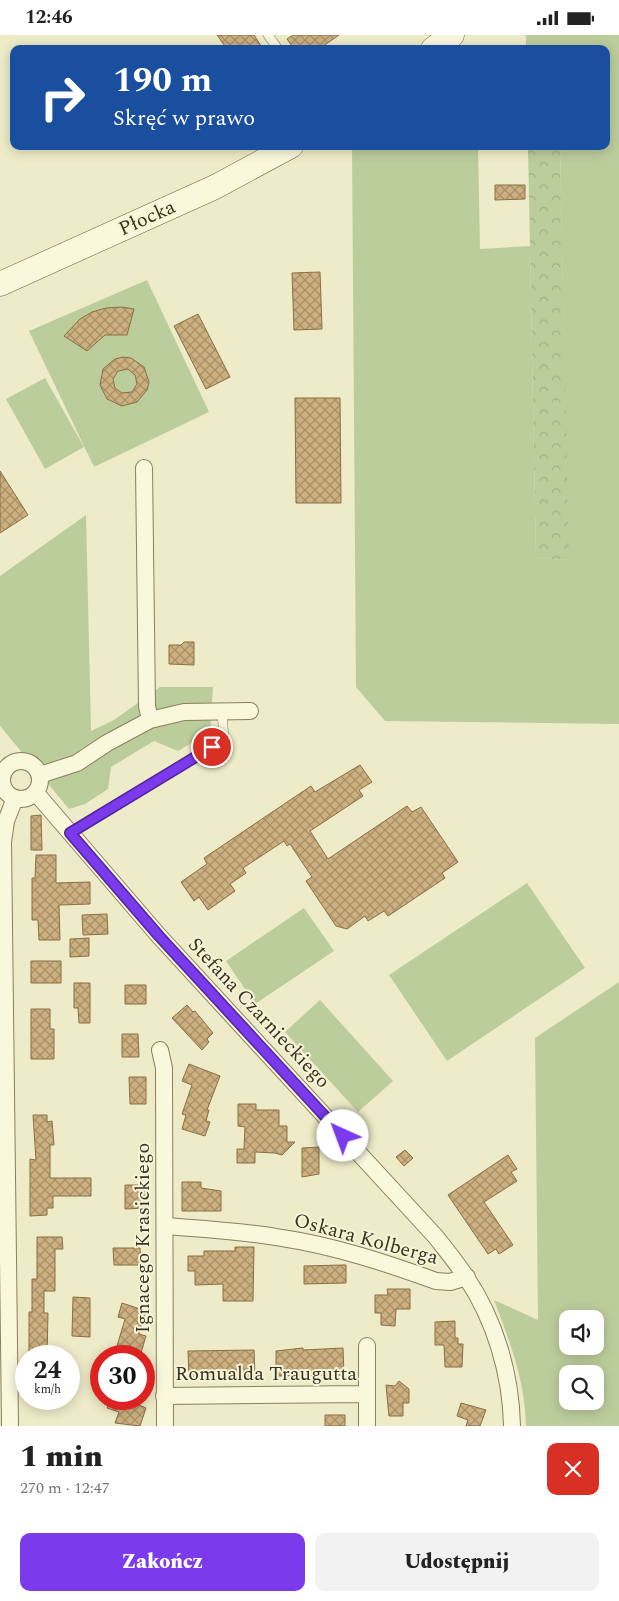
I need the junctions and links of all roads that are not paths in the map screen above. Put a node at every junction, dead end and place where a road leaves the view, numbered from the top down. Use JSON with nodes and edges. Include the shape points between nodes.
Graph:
{"nodes":[{"id":1,"x":452,"y":35,"type":"edge"},
{"id":2,"x":438,"y":45,"type":"edge"},
{"id":3,"x":284,"y":150,"type":"edge"},
{"id":4,"x":0,"y":284,"type":"edge"},
{"id":5,"x":144,"y":468,"type":"dead end"},
{"id":6,"x":222,"y":711,"type":"junction"},
{"id":7,"x":250,"y":711,"type":"dead end"},
{"id":8,"x":150,"y":720,"type":"junction"},
{"id":9,"x":4,"y":763,"type":"edge"},
{"id":10,"x":40,"y":775,"type":"junction"},
{"id":11,"x":36,"y":793,"type":"junction"},
{"id":12,"x":15,"y":798,"type":"junction"},
{"id":13,"x":70,"y":833,"type":"junction"},
{"id":14,"x":3,"y":999,"type":"edge"},
{"id":15,"x":160,"y":1050,"type":"dead end"},
{"id":16,"x":165,"y":1226,"type":"junction"},
{"id":17,"x":4,"y":1238,"type":"edge"},
{"id":18,"x":467,"y":1277,"type":"junction"},
{"id":19,"x":5,"y":1333,"type":"edge"},
{"id":20,"x":367,"y":1346,"type":"dead end"},
{"id":21,"x":367,"y":1394,"type":"junction"},
{"id":22,"x":164,"y":1396,"type":"junction"},
{"id":23,"x":6,"y":1421,"type":"edge"},
{"id":24,"x":165,"y":1426,"type":"edge"},
{"id":25,"x":367,"y":1426,"type":"edge"},
{"id":26,"x":512,"y":1426,"type":"edge"}],
"edges":[{"from":1,"to":2,"type":"main road"},
{"from":3,"to":4,"type":"main road","name":"Płocka","via":[[215,187]]},
{"from":5,"to":8,"type":"street","via":[[147,706]]},
{"from":6,"to":7,"type":"street"},
{"from":6,"to":8,"type":"street","via":[[184,712]]},
{"from":6,"to":13,"type":"lane","via":[[224,739]]},
{"from":8,"to":10,"type":"street","via":[[76,763]]},
{"from":9,"to":10,"type":"street","via":[[27,762]]},
{"from":9,"to":12,"type":"street","via":[[2,782],[7,793]]},
{"from":10,"to":11,"type":"street"},
{"from":11,"to":12,"type":"street","via":[[25,799]]},
{"from":11,"to":13,"type":"street","name":"Stefana Czarnieckiego"},
{"from":12,"to":14,"type":"street","via":[[6,821],[3,842]]},
{"from":13,"to":18,"type":"street","name":"Stefana Czarnieckiego","via":[[159,936],[436,1237]]},
{"from":14,"to":17,"type":"street"},
{"from":15,"to":16,"type":"street","name":"Ignacego Krasickiego","via":[[164,1068]]},
{"from":16,"to":18,"type":"street","name":"Oskara Kolberga","via":[[283,1238],[341,1250],[436,1281],[450,1282]]},
{"from":16,"to":22,"type":"street","name":"Ignacego Krasickiego"},
{"from":17,"to":19,"type":"street"},
{"from":18,"to":26,"type":"street","name":"Stefana Czarnieckiego","via":[[502,1359],[511,1400]]},
{"from":19,"to":23,"type":"street"},
{"from":20,"to":21,"type":"street"},
{"from":21,"to":22,"type":"street","name":"Romualda Traugutta"},
{"from":21,"to":25,"type":"street"},
{"from":22,"to":24,"type":"street","name":"Ignacego Krasickiego"}]}
